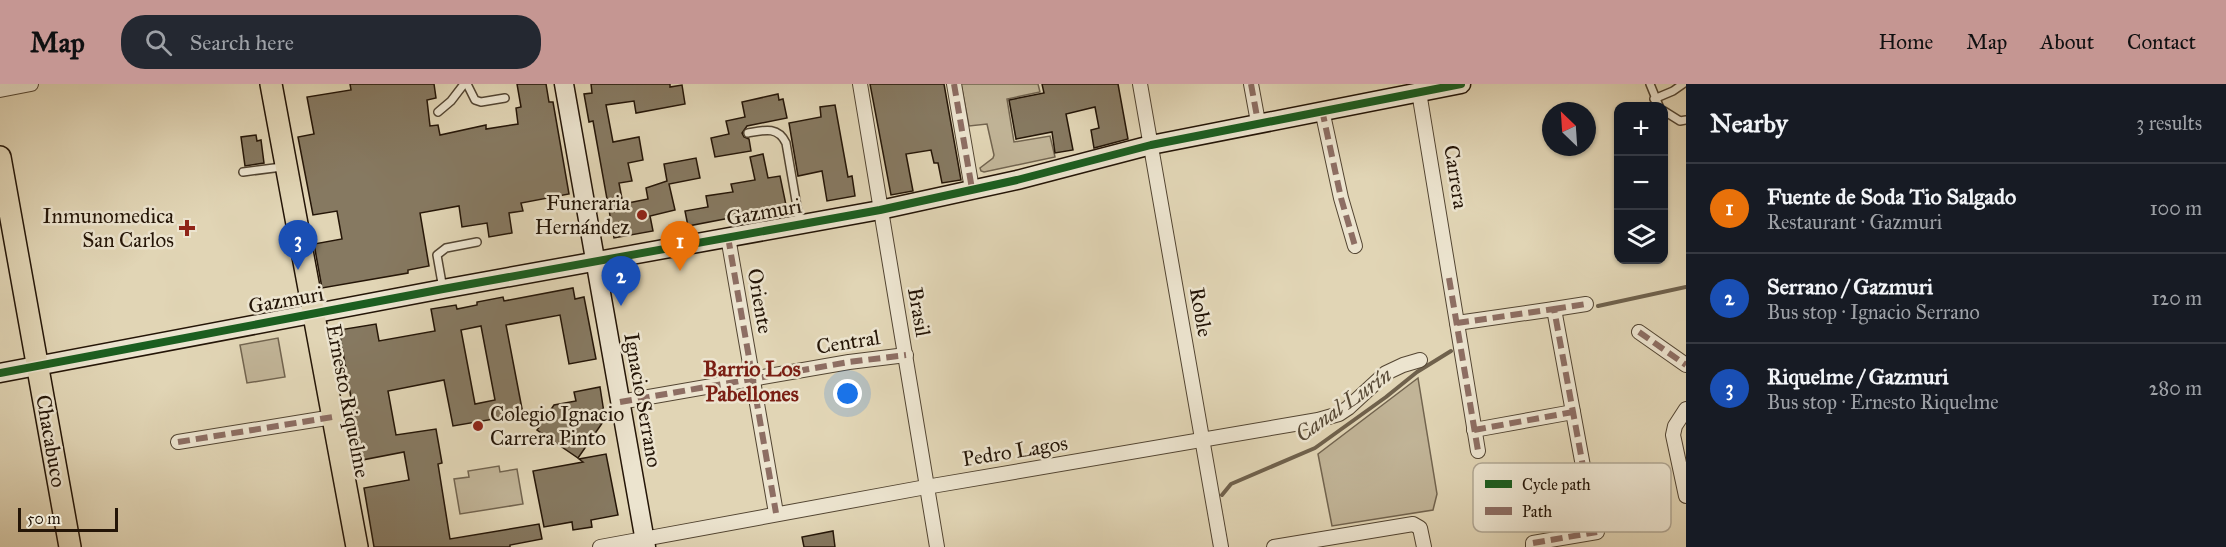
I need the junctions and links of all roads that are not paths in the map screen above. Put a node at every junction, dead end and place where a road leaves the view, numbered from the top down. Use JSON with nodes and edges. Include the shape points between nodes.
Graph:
{"nodes":[{"id":1,"x":31,"y":84,"type":"edge"},
{"id":2,"x":271,"y":84,"type":"edge"},
{"id":3,"x":466,"y":84,"type":"edge"},
{"id":4,"x":564,"y":84,"type":"edge"},
{"id":5,"x":860,"y":84,"type":"edge"},
{"id":6,"x":954,"y":84,"type":"edge"},
{"id":7,"x":1140,"y":84,"type":"edge"},
{"id":8,"x":1251,"y":84,"type":"edge"},
{"id":9,"x":1461,"y":84,"type":"edge"},
{"id":10,"x":1651,"y":84,"type":"edge"},
{"id":11,"x":1683,"y":84,"type":"edge"},
{"id":12,"x":1418,"y":88,"type":"edge"},
{"id":13,"x":0,"y":90,"type":"edge"},
{"id":14,"x":1653,"y":96,"type":"junction"},
{"id":15,"x":505,"y":98,"type":"dead end"},
{"id":16,"x":1657,"y":102,"type":"edge"},
{"id":17,"x":1322,"y":110,"type":"junction"},
{"id":18,"x":438,"y":112,"type":"dead end"},
{"id":19,"x":1668,"y":114,"type":"edge"},
{"id":20,"x":1686,"y":120,"type":"edge"},
{"id":21,"x":1258,"y":122,"type":"junction"},
{"id":22,"x":748,"y":133,"type":"dead end"},
{"id":23,"x":1151,"y":145,"type":"junction"},
{"id":24,"x":0,"y":157,"type":"edge"},
{"id":25,"x":286,"y":167,"type":"junction"},
{"id":26,"x":243,"y":172,"type":"dead end"},
{"id":27,"x":972,"y":189,"type":"junction"},
{"id":28,"x":880,"y":210,"type":"junction"},
{"id":29,"x":800,"y":224,"type":"junction"},
{"id":30,"x":728,"y":237,"type":"junction"},
{"id":31,"x":477,"y":242,"type":"dead end"},
{"id":32,"x":1355,"y":246,"type":"dead end"},
{"id":33,"x":595,"y":261,"type":"junction"},
{"id":34,"x":443,"y":289,"type":"junction"},
{"id":35,"x":1586,"y":304,"type":"dead end"},
{"id":36,"x":1554,"y":309,"type":"junction"},
{"id":37,"x":314,"y":314,"type":"junction"},
{"id":38,"x":1457,"y":322,"type":"junction"},
{"id":39,"x":1639,"y":332,"type":"dead end"},
{"id":40,"x":906,"y":355,"type":"junction"},
{"id":41,"x":1420,"y":360,"type":"dead end"},
{"id":42,"x":1686,"y":365,"type":"edge"},
{"id":43,"x":37,"y":366,"type":"junction"},
{"id":44,"x":0,"y":373,"type":"edge"},
{"id":45,"x":753,"y":381,"type":"junction"},
{"id":46,"x":620,"y":402,"type":"junction"},
{"id":47,"x":1686,"y":409,"type":"edge"},
{"id":48,"x":1573,"y":412,"type":"junction"},
{"id":49,"x":333,"y":417,"type":"junction"},
{"id":50,"x":1474,"y":430,"type":"junction"},
{"id":51,"x":178,"y":442,"type":"dead end"},
{"id":52,"x":1201,"y":442,"type":"junction"},
{"id":53,"x":1478,"y":451,"type":"dead end"},
{"id":54,"x":1582,"y":463,"type":"edge"},
{"id":55,"x":926,"y":487,"type":"junction"},
{"id":56,"x":1686,"y":496,"type":"edge"},
{"id":57,"x":776,"y":513,"type":"junction"},
{"id":58,"x":1597,"y":532,"type":"dead end"},
{"id":59,"x":645,"y":543,"type":"edge"},
{"id":60,"x":1322,"y":543,"type":"edge"},
{"id":61,"x":1533,"y":545,"type":"edge"},
{"id":62,"x":70,"y":547,"type":"edge"},
{"id":63,"x":357,"y":547,"type":"edge"},
{"id":64,"x":600,"y":547,"type":"edge"},
{"id":65,"x":937,"y":547,"type":"edge"},
{"id":66,"x":1221,"y":547,"type":"edge"},
{"id":67,"x":1274,"y":547,"type":"edge"},
{"id":68,"x":1424,"y":547,"type":"edge"}],
"edges":[{"from":1,"to":13,"type":"street"},
{"from":2,"to":25,"type":"main road","name":"Ernesto Riquelme"},
{"from":3,"to":15,"type":"lane","via":[[475,100]]},
{"from":3,"to":18,"type":"lane"},
{"from":4,"to":33,"type":"street","name":"Ignacio Serrano"},
{"from":5,"to":28,"type":"street","name":"Brasil"},
{"from":6,"to":27,"type":"street"},
{"from":7,"to":23,"type":"street","name":"Roble"},
{"from":8,"to":21,"type":"street"},
{"from":9,"to":12,"type":"street","name":"Gazmuri"},
{"from":10,"to":14,"type":"lane"},
{"from":11,"to":14,"type":"lane"},
{"from":12,"to":17,"type":"street","name":"Gazmuri"},
{"from":12,"to":38,"type":"street","name":"Carrera"},
{"from":14,"to":16,"type":"lane"},
{"from":17,"to":21,"type":"street","name":"Gazmuri"},
{"from":17,"to":32,"type":"street"},
{"from":19,"to":20,"type":"lane"},
{"from":21,"to":23,"type":"street","name":"Gazmuri"},
{"from":22,"to":29,"type":"lane","via":[[775,130],[782,135]]},
{"from":23,"to":27,"type":"street","name":"Gazmuri"},
{"from":23,"to":52,"type":"street","name":"Roble"},
{"from":24,"to":43,"type":"main road","name":"Chacabuco"},
{"from":25,"to":26,"type":"lane"},
{"from":25,"to":37,"type":"main road","name":"Ernesto Riquelme"},
{"from":27,"to":28,"type":"street","name":"Gazmuri"},
{"from":28,"to":29,"type":"street","name":"Gazmuri"},
{"from":28,"to":40,"type":"street","name":"Brasil"},
{"from":29,"to":30,"type":"street","name":"Gazmuri"},
{"from":30,"to":33,"type":"street","name":"Gazmuri"},
{"from":30,"to":45,"type":"street","name":"Oriente"},
{"from":31,"to":34,"type":"lane","via":[[446,248],[437,255]]},
{"from":33,"to":34,"type":"street","name":"Gazmuri"},
{"from":33,"to":46,"type":"street","name":"Ignacio Serrano"},
{"from":34,"to":37,"type":"street","name":"Gazmuri"},
{"from":35,"to":36,"type":"street"},
{"from":36,"to":38,"type":"street"},
{"from":36,"to":48,"type":"street"},
{"from":37,"to":43,"type":"street","name":"Gazmuri"},
{"from":37,"to":49,"type":"main road","name":"Ernesto Riquelme"},
{"from":38,"to":50,"type":"street","name":"Carrera"},
{"from":39,"to":42,"type":"street"},
{"from":40,"to":45,"type":"street","name":"Central"},
{"from":40,"to":55,"type":"street","name":"Brasil"},
{"from":41,"to":52,"type":"street","name":"Pedro Lagos","via":[[1386,374],[1339,414]]},
{"from":43,"to":44,"type":"street","name":"Gazmuri"},
{"from":43,"to":62,"type":"main road","name":"Chacabuco"},
{"from":45,"to":46,"type":"street","name":"Central"},
{"from":45,"to":57,"type":"street","name":"Oriente"},
{"from":46,"to":59,"type":"street","name":"Ignacio Serrano"},
{"from":47,"to":56,"type":"street","via":[[1673,435]]},
{"from":48,"to":50,"type":"street"},
{"from":48,"to":54,"type":"street"},
{"from":49,"to":51,"type":"street"},
{"from":49,"to":63,"type":"main road","name":"Ernesto Riquelme"},
{"from":50,"to":53,"type":"street","name":"Carrera"},
{"from":52,"to":55,"type":"street","name":"Pedro Lagos"},
{"from":52,"to":66,"type":"street","name":"Roble"},
{"from":55,"to":57,"type":"street","name":"Pedro Lagos"},
{"from":55,"to":65,"type":"street","name":"Brasil"},
{"from":57,"to":59,"type":"street","name":"Pedro Lagos"},
{"from":58,"to":61,"type":"street"},
{"from":59,"to":64,"type":"street","name":"Pedro Lagos"},
{"from":60,"to":67,"type":"street"},
{"from":60,"to":68,"type":"street","via":[[1413,524],[1419,526]]}]}
